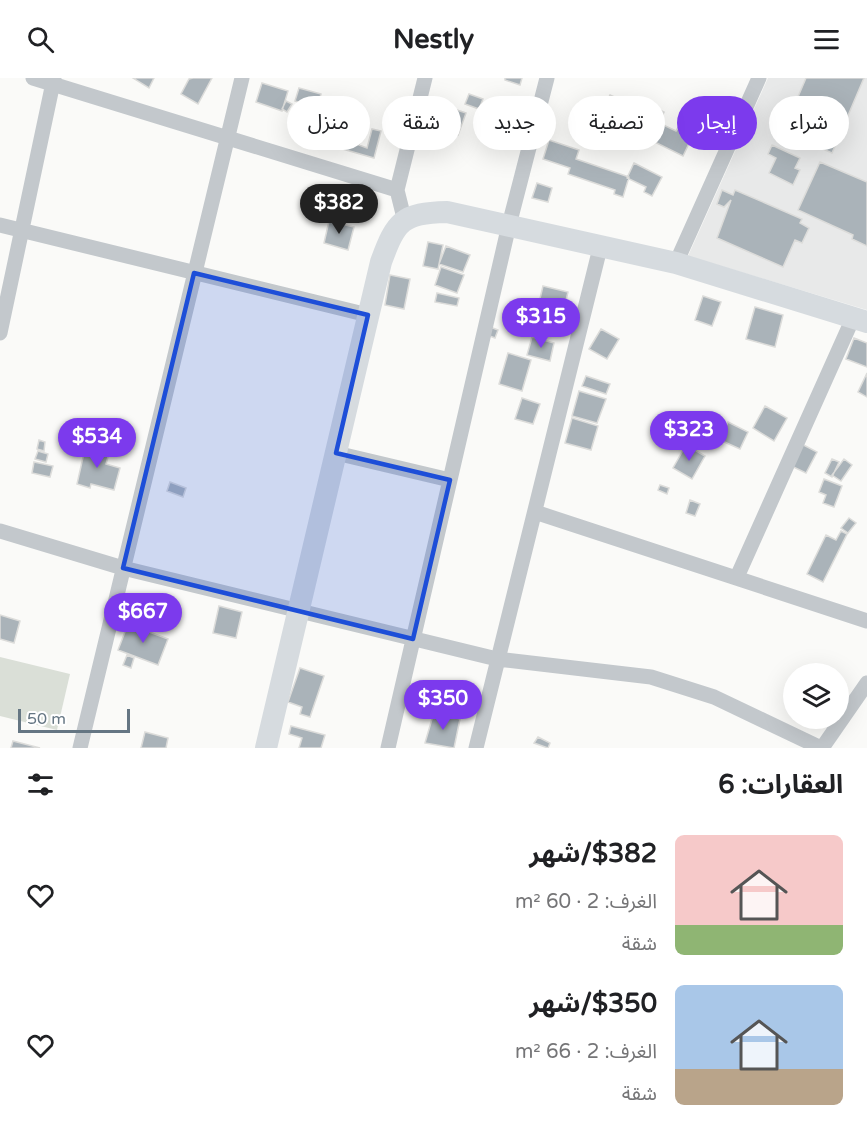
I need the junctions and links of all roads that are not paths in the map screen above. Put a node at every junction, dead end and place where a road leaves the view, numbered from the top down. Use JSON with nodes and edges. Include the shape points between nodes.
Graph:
{"nodes":[{"id":1,"x":33,"y":78,"type":"edge"},
{"id":2,"x":242,"y":78,"type":"edge"},
{"id":3,"x":425,"y":78,"type":"edge"},
{"id":4,"x":547,"y":78,"type":"edge"},
{"id":5,"x":759,"y":78,"type":"edge"},
{"id":6,"x":53,"y":81,"type":"edge"},
{"id":7,"x":227,"y":138,"type":"junction"},
{"id":8,"x":397,"y":190,"type":"junction"},
{"id":9,"x":404,"y":218,"type":"junction"},
{"id":10,"x":0,"y":225,"type":"edge"},
{"id":11,"x":509,"y":225,"type":"junction"},
{"id":12,"x":21,"y":230,"type":"junction"},
{"id":13,"x":601,"y":244,"type":"junction"},
{"id":14,"x":676,"y":263,"type":"junction"},
{"id":15,"x":194,"y":273,"type":"junction"},
{"id":16,"x":368,"y":315,"type":"junction"},
{"id":17,"x":860,"y":320,"type":"edge"},
{"id":18,"x":0,"y":333,"type":"edge"},
{"id":19,"x":336,"y":453,"type":"junction"},
{"id":20,"x":450,"y":480,"type":"junction"},
{"id":21,"x":535,"y":512,"type":"junction"},
{"id":22,"x":0,"y":531,"type":"edge"},
{"id":23,"x":123,"y":568,"type":"junction"},
{"id":24,"x":737,"y":577,"type":"junction"},
{"id":25,"x":299,"y":611,"type":"junction"},
{"id":26,"x":867,"y":621,"type":"edge"},
{"id":27,"x":413,"y":639,"type":"junction"},
{"id":28,"x":497,"y":660,"type":"junction"},
{"id":29,"x":867,"y":683,"type":"edge"},
{"id":30,"x":80,"y":748,"type":"edge"},
{"id":31,"x":266,"y":748,"type":"edge"},
{"id":32,"x":388,"y":748,"type":"edge"},
{"id":33,"x":476,"y":748,"type":"edge"},
{"id":34,"x":821,"y":748,"type":"edge"}],
"edges":[{"from":1,"to":6,"type":"street"},
{"from":2,"to":7,"type":"street"},
{"from":3,"to":8,"type":"street"},
{"from":4,"to":11,"type":"street"},
{"from":5,"to":14,"type":"street"},
{"from":6,"to":7,"type":"street"},
{"from":6,"to":12,"type":"street"},
{"from":7,"to":8,"type":"street"},
{"from":7,"to":15,"type":"street"},
{"from":8,"to":9,"type":"street"},
{"from":9,"to":11,"type":"street","via":[[447,212]]},
{"from":9,"to":16,"type":"street","via":[[392,232]]},
{"from":10,"to":12,"type":"street"},
{"from":11,"to":13,"type":"street"},
{"from":11,"to":20,"type":"street"},
{"from":12,"to":15,"type":"street"},
{"from":12,"to":18,"type":"street"},
{"from":13,"to":14,"type":"street"},
{"from":13,"to":21,"type":"street"},
{"from":14,"to":17,"type":"street"},
{"from":15,"to":16,"type":"street"},
{"from":15,"to":23,"type":"street"},
{"from":16,"to":19,"type":"street"},
{"from":17,"to":24,"type":"street"},
{"from":19,"to":20,"type":"street"},
{"from":19,"to":25,"type":"street"},
{"from":20,"to":27,"type":"street"},
{"from":21,"to":24,"type":"street"},
{"from":21,"to":28,"type":"street"},
{"from":22,"to":23,"type":"street"},
{"from":23,"to":25,"type":"street"},
{"from":23,"to":30,"type":"street"},
{"from":24,"to":26,"type":"street"},
{"from":25,"to":27,"type":"street"},
{"from":25,"to":31,"type":"street"},
{"from":27,"to":28,"type":"street"},
{"from":27,"to":32,"type":"street"},
{"from":28,"to":33,"type":"street"},
{"from":28,"to":34,"type":"street","via":[[651,677],[714,697]]},
{"from":29,"to":34,"type":"street"}]}
